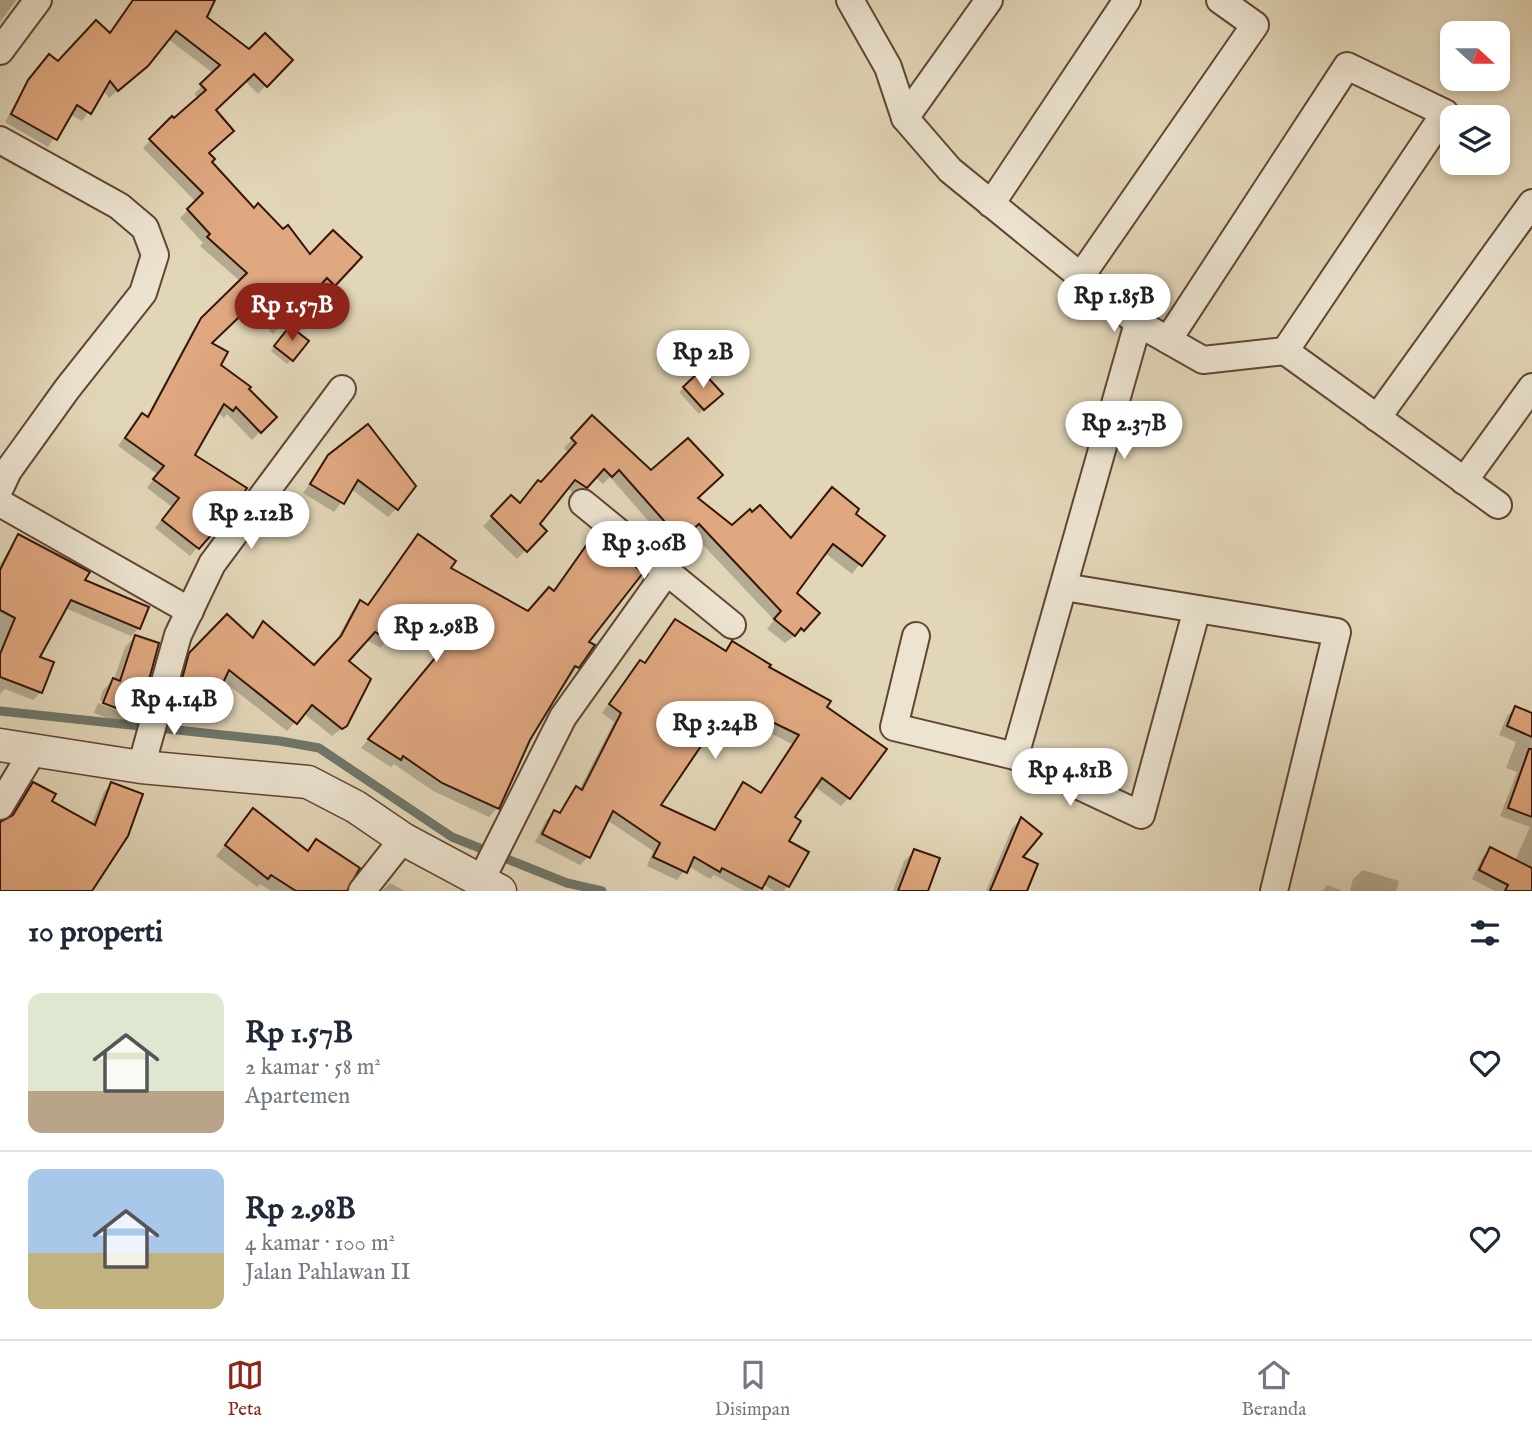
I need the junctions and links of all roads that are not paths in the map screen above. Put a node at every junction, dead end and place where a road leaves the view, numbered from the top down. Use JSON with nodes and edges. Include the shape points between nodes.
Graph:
{"nodes":[{"id":1,"x":38,"y":0,"type":"edge"},
{"id":2,"x":850,"y":0,"type":"edge"},
{"id":3,"x":989,"y":0,"type":"edge"},
{"id":4,"x":1127,"y":0,"type":"edge"},
{"id":5,"x":1220,"y":0,"type":"edge"},
{"id":6,"x":0,"y":51,"type":"edge"},
{"id":7,"x":905,"y":118,"type":"junction"},
{"id":8,"x":0,"y":140,"type":"edge"},
{"id":9,"x":1532,"y":203,"type":"edge"},
{"id":10,"x":991,"y":204,"type":"junction"},
{"id":11,"x":1081,"y":276,"type":"junction"},
{"id":12,"x":1138,"y":323,"type":"junction"},
{"id":13,"x":1168,"y":340,"type":"junction"},
{"id":14,"x":1285,"y":351,"type":"junction"},
{"id":15,"x":1532,"y":387,"type":"edge"},
{"id":16,"x":342,"y":389,"type":"dead end"},
{"id":17,"x":1377,"y":418,"type":"junction"},
{"id":18,"x":1464,"y":481,"type":"junction"},
{"id":19,"x":0,"y":488,"type":"edge"},
{"id":20,"x":0,"y":503,"type":"edge"},
{"id":21,"x":583,"y":503,"type":"dead end"},
{"id":22,"x":1498,"y":505,"type":"dead end"},
{"id":23,"x":667,"y":570,"type":"junction"},
{"id":24,"x":1065,"y":587,"type":"junction"},
{"id":25,"x":1197,"y":609,"type":"junction"},
{"id":26,"x":190,"y":611,"type":"junction"},
{"id":27,"x":733,"y":625,"type":"dead end"},
{"id":28,"x":916,"y":636,"type":"dead end"},
{"id":29,"x":0,"y":745,"type":"edge"},
{"id":30,"x":33,"y":751,"type":"junction"},
{"id":31,"x":1015,"y":756,"type":"junction"},
{"id":32,"x":144,"y":758,"type":"junction"},
{"id":33,"x":0,"y":806,"type":"edge"},
{"id":34,"x":403,"y":839,"type":"junction"},
{"id":35,"x":490,"y":879,"type":"edge"},
{"id":36,"x":362,"y":891,"type":"edge"},
{"id":37,"x":1273,"y":891,"type":"edge"}],
"edges":[{"from":1,"to":6,"type":"street"},
{"from":2,"to":7,"type":"street","via":[[888,67]]},
{"from":3,"to":7,"type":"street"},
{"from":4,"to":10,"type":"street"},
{"from":5,"to":11,"type":"street","via":[[1255,25]]},
{"from":7,"to":10,"type":"street","via":[[950,170]]},
{"from":8,"to":19,"type":"street","via":[[119,206],[145,228],[155,255],[143,293],[67,389]]},
{"from":9,"to":17,"type":"street"},
{"from":10,"to":11,"type":"street"},
{"from":11,"to":12,"type":"street"},
{"from":12,"to":13,"type":"street"},
{"from":12,"to":24,"type":"street"},
{"from":13,"to":14,"type":"street","via":[[1203,360]]},
{"from":13,"to":14,"type":"street","via":[[1348,66],[1445,113]]},
{"from":14,"to":17,"type":"street"},
{"from":15,"to":18,"type":"street"},
{"from":16,"to":26,"type":"street","via":[[212,564]]},
{"from":17,"to":18,"type":"street"},
{"from":18,"to":22,"type":"street"},
{"from":20,"to":26,"type":"street"},
{"from":21,"to":23,"type":"street"},
{"from":23,"to":27,"type":"street"},
{"from":23,"to":35,"type":"street","via":[[563,717],[509,824]]},
{"from":24,"to":25,"type":"street"},
{"from":24,"to":31,"type":"street"},
{"from":25,"to":31,"type":"street","via":[[1141,815]]},
{"from":25,"to":37,"type":"street","via":[[1337,632]]},
{"from":26,"to":32,"type":"street","via":[[178,635]]},
{"from":28,"to":31,"type":"street","via":[[894,727]]},
{"from":29,"to":30,"type":"street"},
{"from":30,"to":32,"type":"street"},
{"from":30,"to":33,"type":"street"},
{"from":32,"to":34,"type":"street","via":[[308,782]]},
{"from":34,"to":35,"type":"street"},
{"from":34,"to":36,"type":"street"}]}
